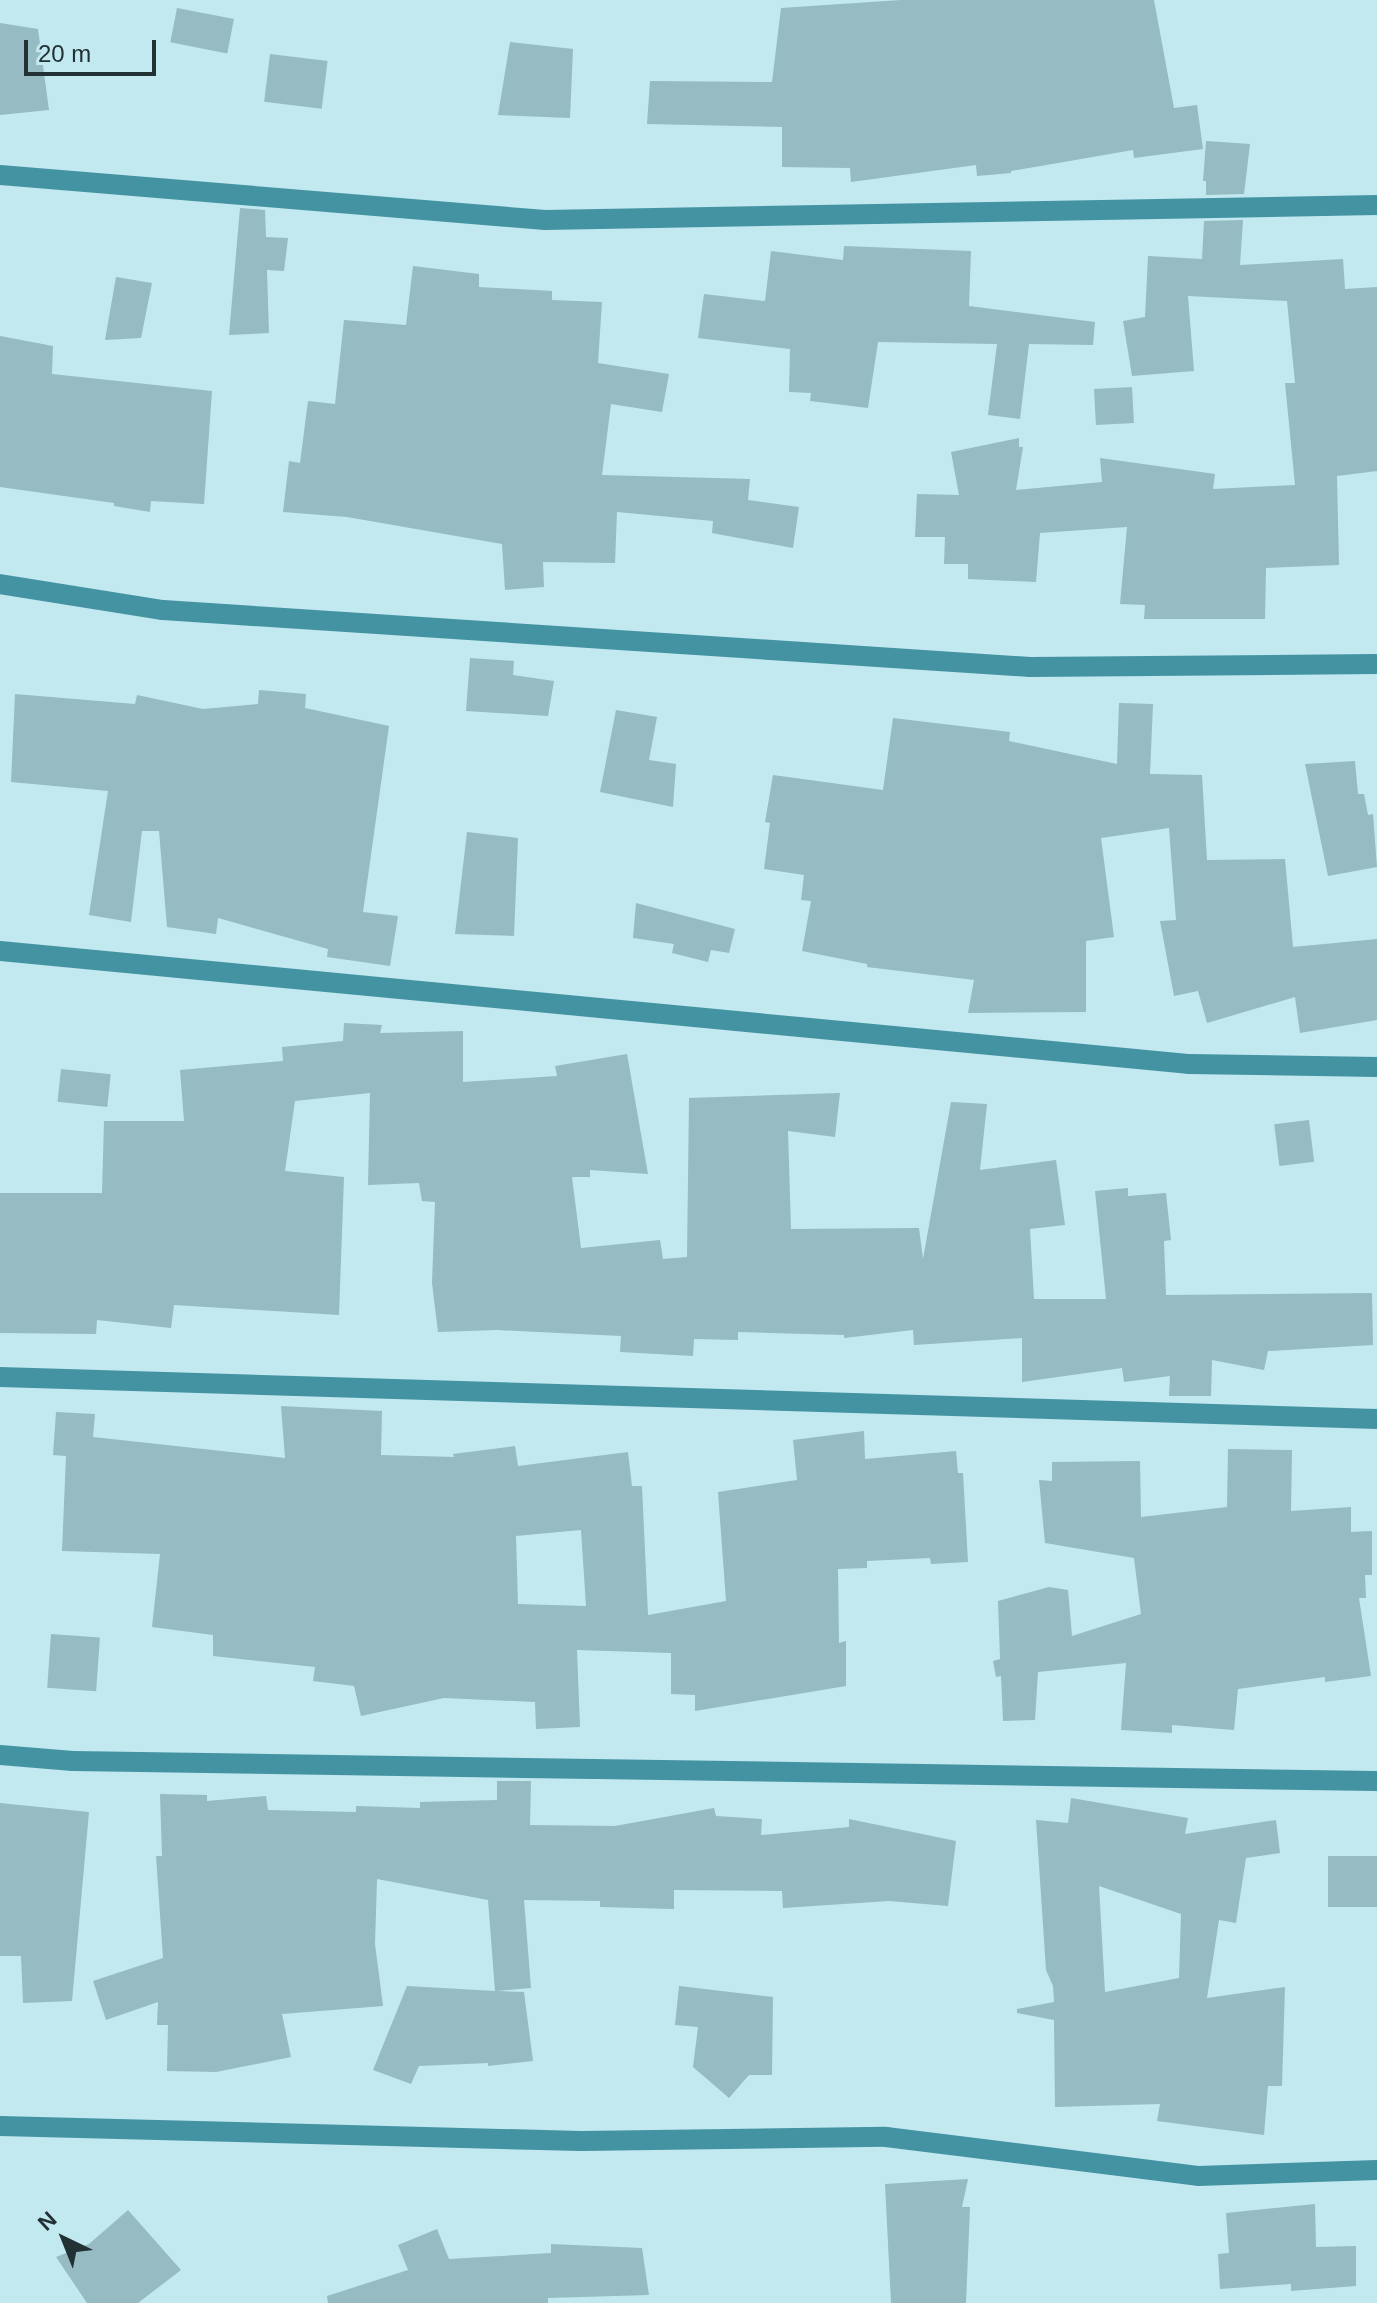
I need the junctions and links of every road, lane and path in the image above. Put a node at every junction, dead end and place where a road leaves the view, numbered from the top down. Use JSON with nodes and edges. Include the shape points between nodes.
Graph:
{"nodes":[{"id":1,"x":0,"y":175,"type":"edge"},
{"id":2,"x":1377,"y":205,"type":"edge"},
{"id":3,"x":0,"y":584,"type":"edge"},
{"id":4,"x":1377,"y":664,"type":"edge"},
{"id":5,"x":0,"y":951,"type":"edge"},
{"id":6,"x":1377,"y":1067,"type":"edge"},
{"id":7,"x":0,"y":1377,"type":"edge"},
{"id":8,"x":1377,"y":1419,"type":"edge"},
{"id":9,"x":0,"y":1755,"type":"edge"},
{"id":10,"x":1377,"y":1781,"type":"edge"},
{"id":11,"x":0,"y":2126,"type":"edge"},
{"id":12,"x":1377,"y":2170,"type":"edge"}],
"edges":[{"from":1,"to":2,"type":"street","via":[[545,220]]},
{"from":3,"to":4,"type":"street","via":[[163,610],[1030,667]]},
{"from":5,"to":6,"type":"street","via":[[1188,1064]]},
{"from":7,"to":8,"type":"street"},
{"from":9,"to":10,"type":"street","via":[[73,1761]]},
{"from":11,"to":12,"type":"street","via":[[581,2141],[886,2137],[1198,2176]]}]}
